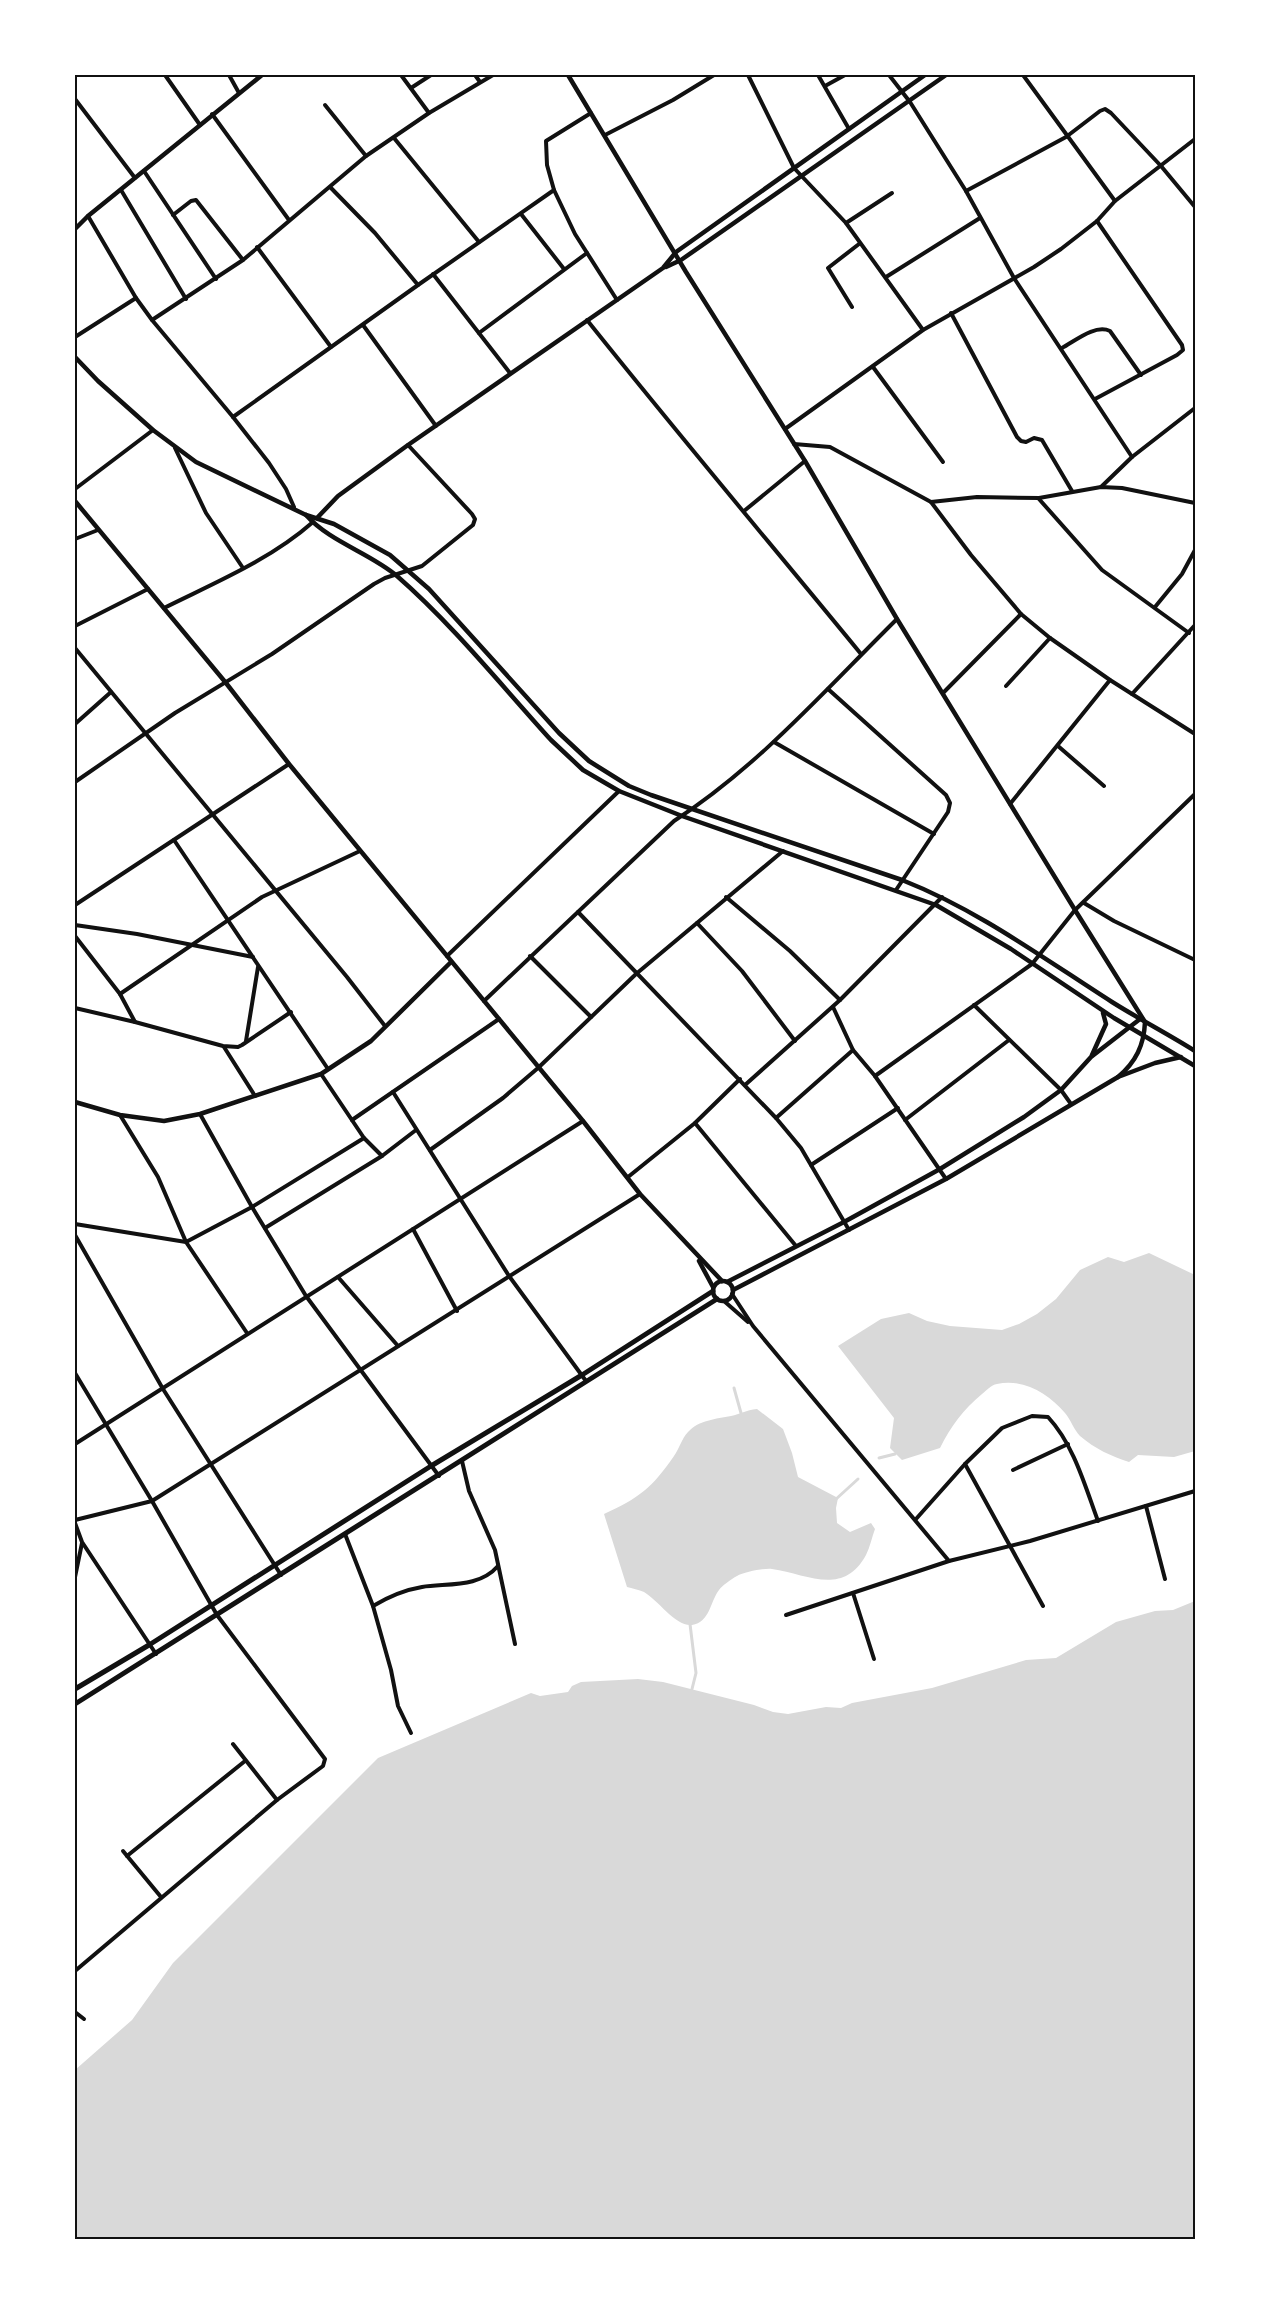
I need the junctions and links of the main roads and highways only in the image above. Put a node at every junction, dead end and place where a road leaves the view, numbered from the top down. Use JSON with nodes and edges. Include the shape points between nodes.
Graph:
{"nodes":[{"id":1,"x":713,"y":1289,"type":"road end"},
{"id":2,"x":721,"y":1300,"type":"road end"},
{"id":3,"x":643,"y":1334,"type":"junction"},
{"id":4,"x":648,"y":1341,"type":"junction"},
{"id":5,"x":75,"y":1689,"type":"edge"},
{"id":6,"x":75,"y":1704,"type":"edge"}],
"edges":[{"from":1,"to":3,"type":"main road"},
{"from":2,"to":4,"type":"main road"},
{"from":3,"to":4,"type":"main road"},
{"from":3,"to":5,"type":"main road"},
{"from":4,"to":6,"type":"main road"}]}
